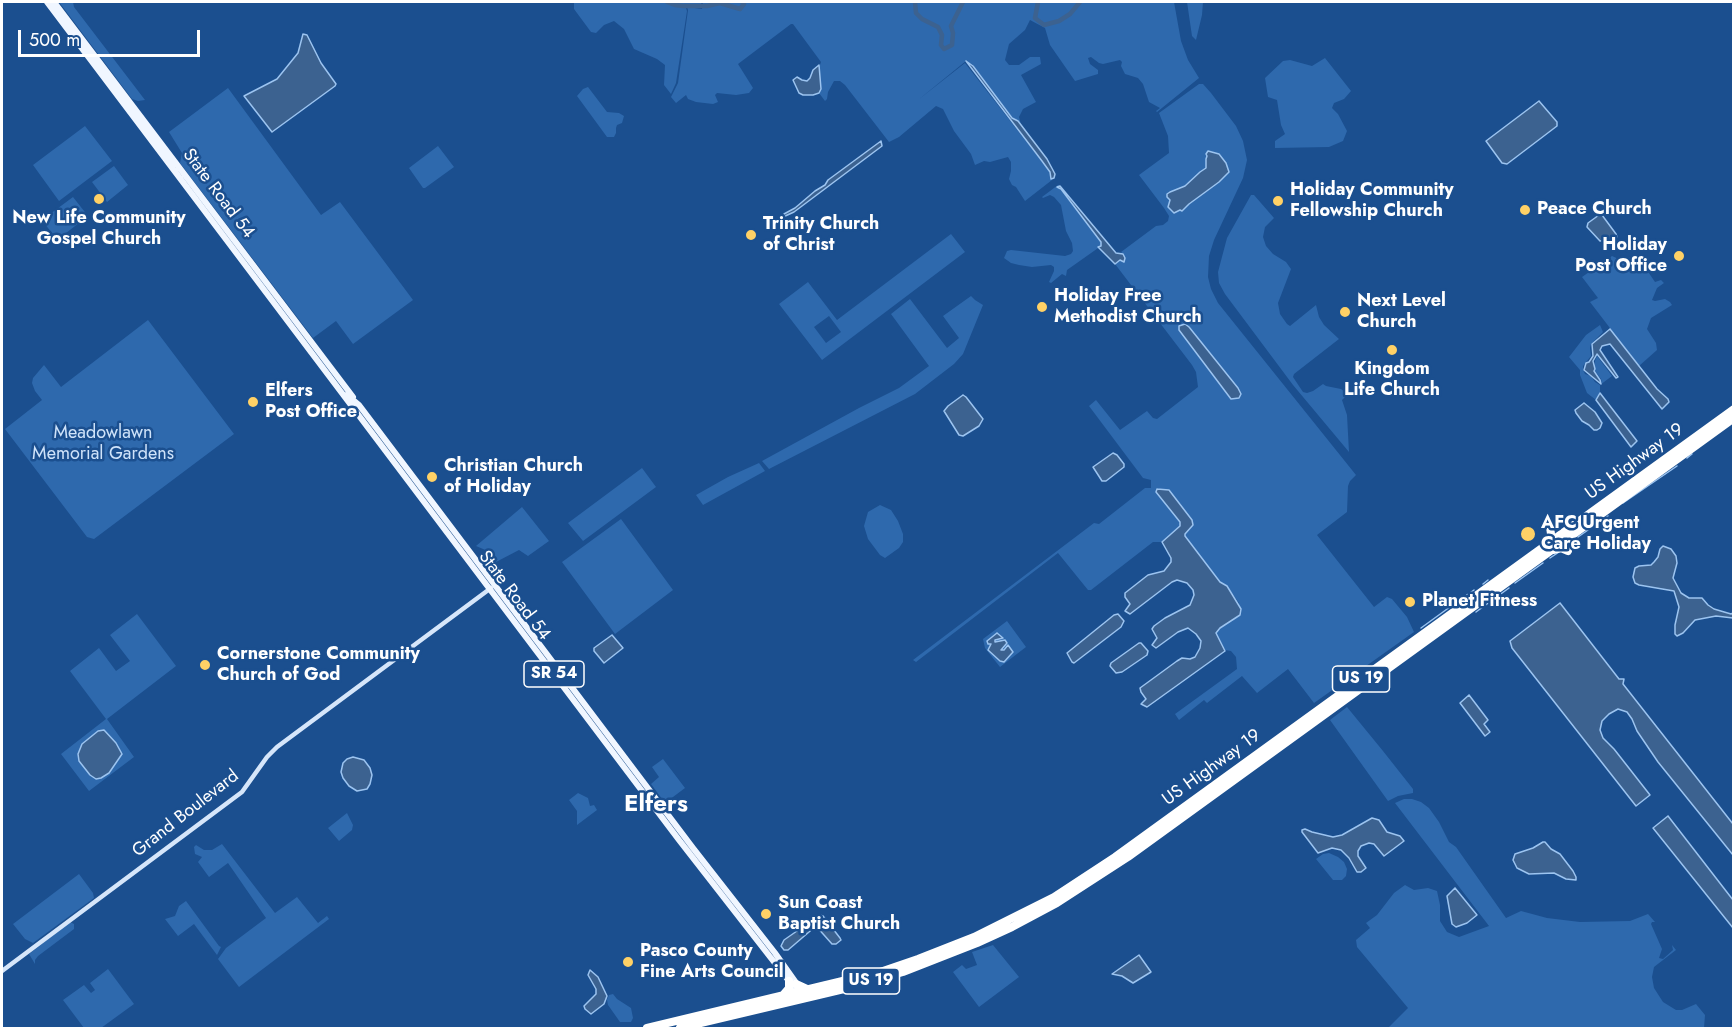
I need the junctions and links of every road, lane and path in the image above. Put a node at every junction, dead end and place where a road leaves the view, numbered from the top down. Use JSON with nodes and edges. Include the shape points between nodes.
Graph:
{"nodes":[{"id":1,"x":47,"y":2,"type":"edge"},
{"id":2,"x":54,"y":2,"type":"edge"},
{"id":3,"x":107,"y":76,"type":"junction"},
{"id":4,"x":151,"y":135,"type":"junction"},
{"id":5,"x":293,"y":329,"type":"junction"},
{"id":6,"x":360,"y":406,"type":"junction"},
{"id":7,"x":1734,"y":409,"type":"edge"},
{"id":8,"x":1734,"y":418,"type":"edge"},
{"id":9,"x":1676,"y":455,"type":"junction"},
{"id":10,"x":1641,"y":481,"type":"junction"},
{"id":11,"x":423,"y":501,"type":"junction"},
{"id":12,"x":442,"y":516,"type":"junction"},
{"id":13,"x":1550,"y":527,"type":"dead end"},
{"id":14,"x":460,"y":545,"type":"junction"},
{"id":15,"x":1550,"y":547,"type":"junction"},
{"id":16,"x":1568,"y":550,"type":"dead end"},
{"id":17,"x":492,"y":587,"type":"junction"},
{"id":18,"x":521,"y":631,"type":"junction"},
{"id":19,"x":549,"y":657,"type":"junction"},
{"id":20,"x":1383,"y":663,"type":"junction"},
{"id":21,"x":554,"y":674,"type":"junction"},
{"id":22,"x":1346,"y":699,"type":"junction"},
{"id":23,"x":581,"y":700,"type":"junction"},
{"id":24,"x":1187,"y":809,"type":"junction"},
{"id":25,"x":1153,"y":834,"type":"junction"},
{"id":26,"x":680,"y":837,"type":"junction"},
{"id":27,"x":700,"y":867,"type":"junction"},
{"id":28,"x":721,"y":884,"type":"junction"},
{"id":29,"x":725,"y":899,"type":"junction"},
{"id":30,"x":745,"y":915,"type":"junction"},
{"id":31,"x":745,"y":925,"type":"junction"},
{"id":32,"x":765,"y":941,"type":"junction"},
{"id":33,"x":958,"y":947,"type":"junction"},
{"id":34,"x":2,"y":971,"type":"edge"},
{"id":35,"x":793,"y":982,"type":"junction"},
{"id":36,"x":804,"y":993,"type":"junction"},
{"id":37,"x":781,"y":997,"type":"junction"},
{"id":38,"x":702,"y":1016,"type":"junction"},
{"id":39,"x":647,"y":1029,"type":"edge"},
{"id":40,"x":663,"y":1029,"type":"edge"},
{"id":41,"x":680,"y":1029,"type":"edge"}],
"edges":[{"from":1,"to":3,"type":"main road"},
{"from":2,"to":3,"type":"main road"},
{"from":3,"to":4,"type":"main road","name":"State Road 54","number":"SR 54"},
{"from":4,"to":5,"type":"main road","name":"State Road 54","number":"SR 54"},
{"from":4,"to":6,"type":"main road","name":"State Road 54","number":"SR 54"},
{"from":5,"to":6,"type":"main road","via":[[303,335]]},
{"from":5,"to":11,"type":"main road","name":"State Road 54","number":"SR 54"},
{"from":6,"to":12,"type":"main road","name":"State Road 54","number":"SR 54"},
{"from":7,"to":9,"type":"highway","name":"US Highway 19","number":"US 19"},
{"from":8,"to":9,"type":"highway","name":"US Highway 19","number":"US 19"},
{"from":9,"to":10,"type":"highway","name":"US Highway 19","number":"US 19"},
{"from":10,"to":15,"type":"highway","name":"US Highway 19","number":"US 19"},
{"from":10,"to":15,"type":"highway","name":"US Highway 19","number":"US 19","via":[[1609,508]]},
{"from":11,"to":12,"type":"main road"},
{"from":11,"to":14,"type":"main road","name":"State Road 54","number":"SR 54"},
{"from":12,"to":14,"type":"main road","name":"State Road 54","number":"SR 54"},
{"from":13,"to":15,"type":"highway"},
{"from":14,"to":17,"type":"main road","name":"State Road 54","number":"SR 54"},
{"from":15,"to":16,"type":"highway"},
{"from":15,"to":20,"type":"highway","name":"US Highway 19","number":"US 19"},
{"from":15,"to":22,"type":"highway","name":"US Highway 19","number":"US 19"},
{"from":17,"to":18,"type":"main road","name":"State Road 54","number":"SR 54"},
{"from":17,"to":19,"type":"main road","name":"State Road 54","number":"SR 54"},
{"from":17,"to":34,"type":"main road","name":"Grand Boulevard","via":[[277,747],[242,792]]},
{"from":18,"to":19,"type":"main road","via":[[544,657]]},
{"from":18,"to":21,"type":"main road","name":"State Road 54","number":"SR 54"},
{"from":19,"to":23,"type":"main road","name":"State Road 54","number":"SR 54"},
{"from":20,"to":22,"type":"highway"},
{"from":20,"to":24,"type":"highway","name":"US Highway 19","number":"US 19"},
{"from":21,"to":23,"type":"main road"},
{"from":21,"to":26,"type":"main road","name":"State Road 54","number":"SR 54"},
{"from":22,"to":24,"type":"highway","name":"US Highway 19","number":"US 19"},
{"from":23,"to":26,"type":"main road","name":"State Road 54","number":"SR 54"},
{"from":24,"to":25,"type":"highway"},
{"from":25,"to":33,"type":"highway","number":"US 19","via":[[1078,882]]},
{"from":25,"to":33,"type":"highway","number":"US 19","via":[[1103,874],[1044,910]]},
{"from":26,"to":27,"type":"main road","name":"State Road 54","number":"SR 54"},
{"from":26,"to":28,"type":"main road","name":"State Road 54","number":"SR 54"},
{"from":27,"to":28,"type":"main road"},
{"from":27,"to":29,"type":"main road","name":"State Road 54","number":"SR 54"},
{"from":28,"to":30,"type":"main road","name":"State Road 54","number":"SR 54"},
{"from":29,"to":30,"type":"main road"},
{"from":29,"to":31,"type":"main road","name":"State Road 54","number":"SR 54"},
{"from":30,"to":32,"type":"main road","name":"State Road 54","number":"SR 54"},
{"from":31,"to":32,"type":"main road"},
{"from":31,"to":35,"type":"main road","name":"State Road 54","number":"SR 54"},
{"from":32,"to":35,"type":"main road","name":"State Road 54","number":"SR 54"},
{"from":33,"to":36,"type":"highway","number":"US 19"},
{"from":33,"to":36,"type":"highway","number":"US 19","via":[[926,964],[864,984]]},
{"from":35,"to":36,"type":"highway"},
{"from":35,"to":36,"type":"main road","name":"State Road 54","number":"SR 54"},
{"from":35,"to":37,"type":"highway"},
{"from":36,"to":37,"type":"highway","number":"US 19"},
{"from":36,"to":41,"type":"highway","number":"US 19"},
{"from":37,"to":38,"type":"highway","number":"US 19"},
{"from":38,"to":39,"type":"highway","number":"US 19"},
{"from":38,"to":40,"type":"highway"}]}
